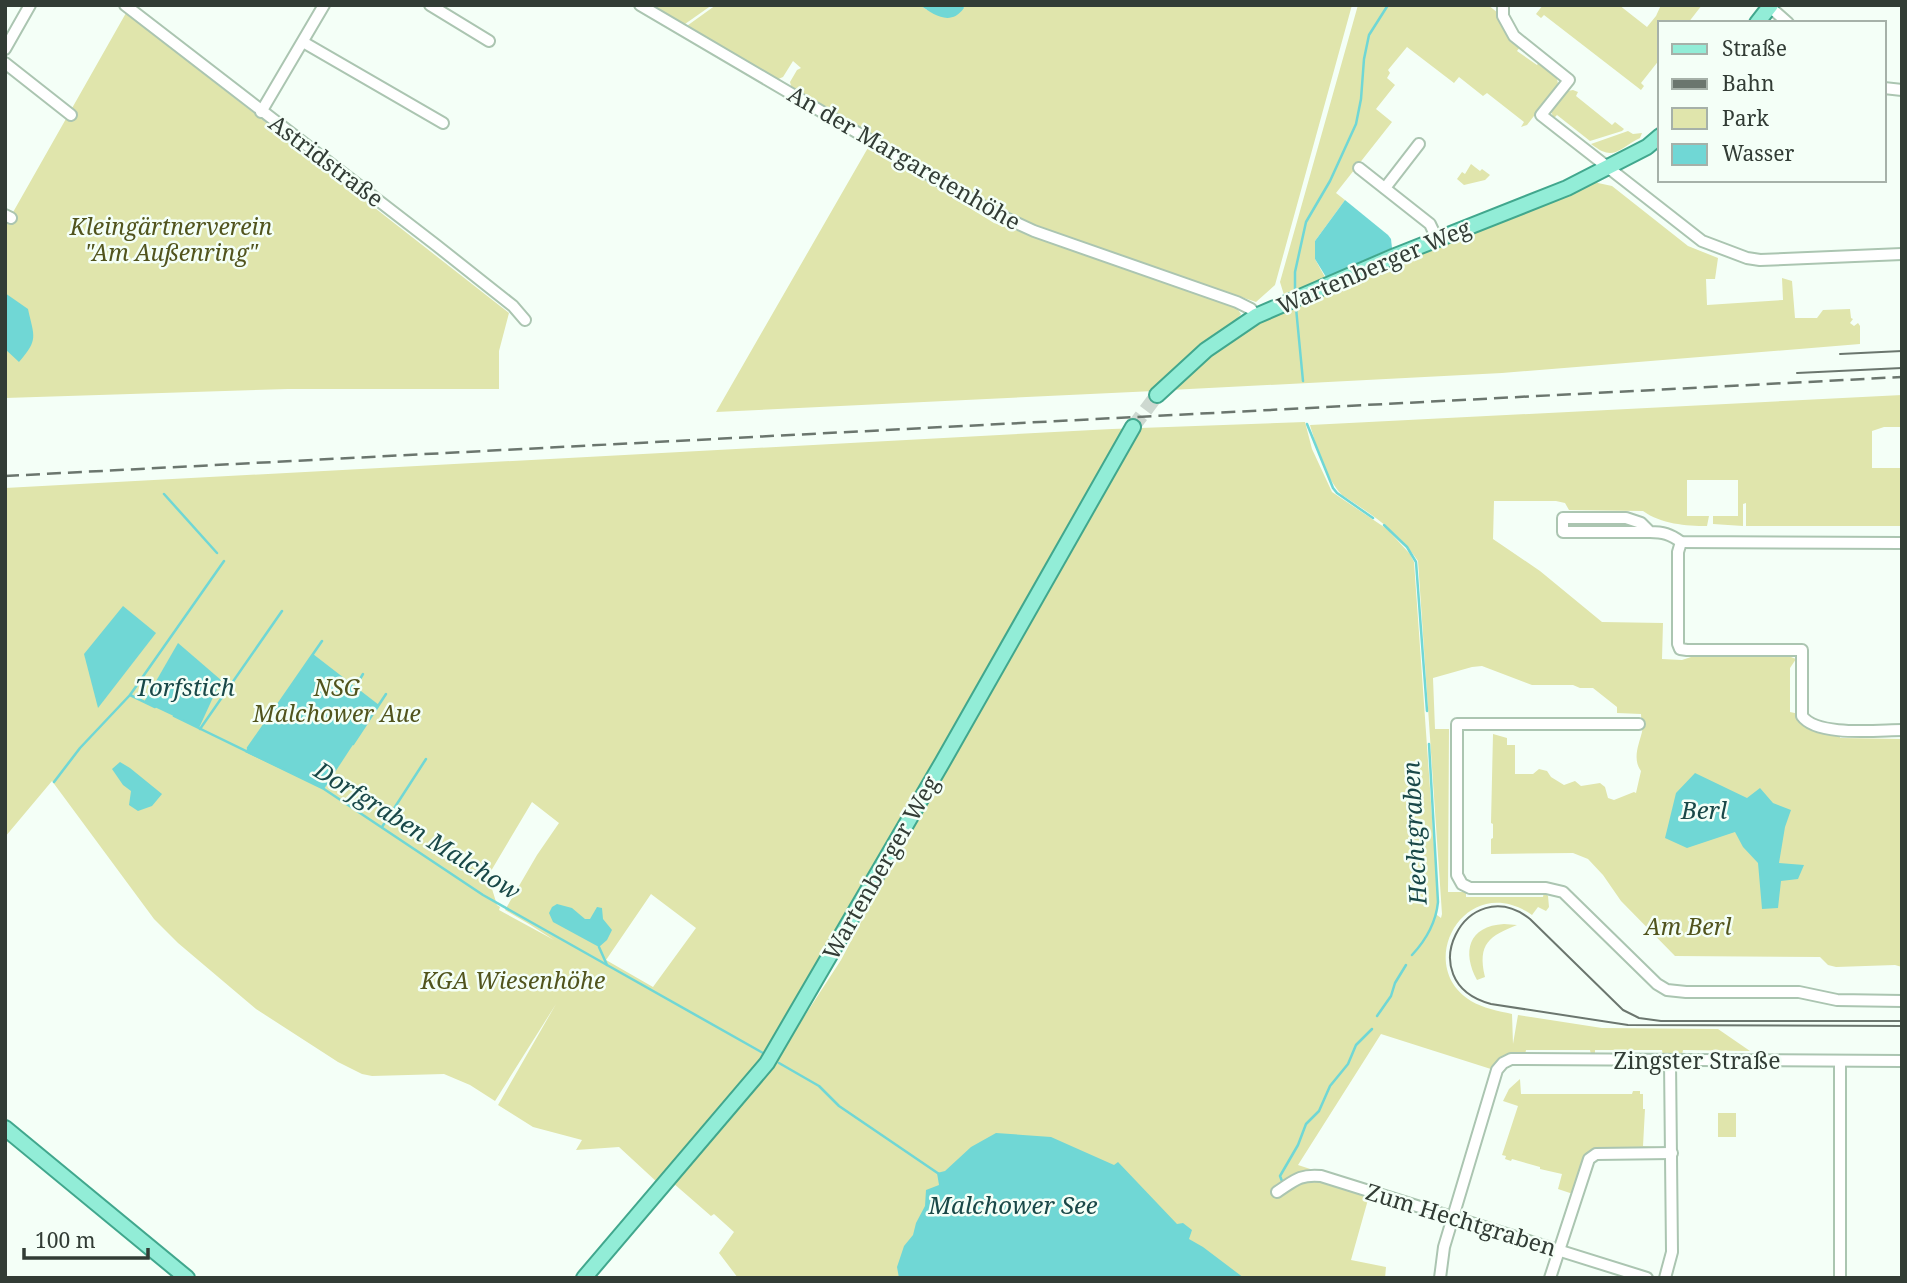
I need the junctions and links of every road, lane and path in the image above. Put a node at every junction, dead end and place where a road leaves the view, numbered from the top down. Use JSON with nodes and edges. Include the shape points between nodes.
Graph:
{"nodes":[{"id":1,"x":30,"y":5,"type":"edge"},
{"id":2,"x":125,"y":5,"type":"edge"},
{"id":3,"x":324,"y":5,"type":"edge"},
{"id":4,"x":430,"y":5,"type":"edge"},
{"id":5,"x":639,"y":5,"type":"edge"},
{"id":6,"x":1503,"y":5,"type":"edge"},
{"id":7,"x":1771,"y":6,"type":"edge"},
{"id":8,"x":1759,"y":21,"type":"edge"},
{"id":9,"x":1786,"y":21,"type":"edge"},
{"id":10,"x":489,"y":41,"type":"dead end"},
{"id":11,"x":303,"y":42,"type":"junction"},
{"id":12,"x":5,"y":49,"type":"edge"},
{"id":13,"x":5,"y":63,"type":"edge"},
{"id":14,"x":261,"y":111,"type":"junction"},
{"id":15,"x":71,"y":115,"type":"dead end"},
{"id":16,"x":443,"y":123,"type":"dead end"},
{"id":17,"x":1658,"y":138,"type":"edge"},
{"id":18,"x":1419,"y":144,"type":"dead end"},
{"id":19,"x":1608,"y":167,"type":"junction"},
{"id":20,"x":1359,"y":168,"type":"dead end"},
{"id":21,"x":1385,"y":188,"type":"junction"},
{"id":22,"x":1437,"y":239,"type":"junction"},
{"id":23,"x":1902,"y":254,"type":"edge"},
{"id":24,"x":1256,"y":316,"type":"junction"},
{"id":25,"x":525,"y":320,"type":"dead end"},
{"id":26,"x":1157,"y":395,"type":"tunnel mouth"},
{"id":27,"x":1133,"y":427,"type":"tunnel mouth"},
{"id":28,"x":1650,"y":532,"type":"junction"},
{"id":29,"x":1681,"y":542,"type":"junction"},
{"id":30,"x":1902,"y":543,"type":"edge"},
{"id":31,"x":1639,"y":724,"type":"dead end"},
{"id":32,"x":1902,"y":730,"type":"edge"},
{"id":33,"x":1902,"y":1001,"type":"edge"},
{"id":34,"x":1670,"y":1061,"type":"junction"},
{"id":35,"x":1902,"y":1061,"type":"edge"},
{"id":36,"x":1840,"y":1062,"type":"junction"},
{"id":37,"x":5,"y":1128,"type":"edge"},
{"id":38,"x":1672,"y":1153,"type":"junction"},
{"id":39,"x":1277,"y":1192,"type":"dead end"},
{"id":40,"x":1453,"y":1218,"type":"junction"},
{"id":41,"x":1559,"y":1250,"type":"junction"},
{"id":42,"x":187,"y":1278,"type":"edge"},
{"id":43,"x":584,"y":1278,"type":"edge"},
{"id":44,"x":1440,"y":1278,"type":"edge"},
{"id":45,"x":1550,"y":1278,"type":"edge"},
{"id":46,"x":1647,"y":1278,"type":"edge"},
{"id":47,"x":1665,"y":1278,"type":"edge"},
{"id":48,"x":1840,"y":1278,"type":"edge"}],
"edges":[{"from":1,"to":12,"type":"street"},
{"from":2,"to":14,"type":"street","name":"Astridstraße"},
{"from":3,"to":11,"type":"street"},
{"from":4,"to":10,"type":"street"},
{"from":5,"to":24,"type":"street","name":"An der Margaretenhöhe","via":[[1004,217],[1237,302]]},
{"from":6,"to":19,"type":"street","via":[[1506,25],[1514,36],[1569,80],[1541,115]]},
{"from":7,"to":8,"type":"main road"},
{"from":7,"to":9,"type":"street"},
{"from":11,"to":14,"type":"street"},
{"from":11,"to":16,"type":"street"},
{"from":13,"to":15,"type":"street"},
{"from":14,"to":25,"type":"street","name":"Astridstraße","via":[[436,245]]},
{"from":17,"to":19,"type":"main road","name":"Wartenberger Weg"},
{"from":18,"to":21,"type":"street"},
{"from":19,"to":22,"type":"main road","name":"Wartenberger Weg"},
{"from":19,"to":23,"type":"street","via":[[1702,241],[1747,258]]},
{"from":20,"to":21,"type":"street"},
{"from":21,"to":22,"type":"street","via":[[1430,224]]},
{"from":22,"to":24,"type":"main road","name":"Wartenberger Weg"},
{"from":24,"to":26,"type":"main road","name":"Wartenberger Weg","via":[[1206,350]]},
{"from":27,"to":43,"type":"main road","name":"Wartenberger Weg","via":[[767,1063]]},
{"from":28,"to":28,"type":"street","via":[[1563,532],[1563,518],[1626,518]]},
{"from":28,"to":29,"type":"street","via":[[1662,532]]},
{"from":29,"to":30,"type":"street"},
{"from":29,"to":32,"type":"street","via":[[1681,649],[1802,650],[1802,716],[1807,723],[1843,731]]},
{"from":31,"to":33,"type":"street","via":[[1457,724],[1459,880],[1470,888],[1563,892],[1667,990],[1799,992],[1837,1000]]},
{"from":34,"to":36,"type":"street","name":"Zingster Straße"},
{"from":34,"to":38,"type":"street"},
{"from":34,"to":40,"type":"street","name":"Zingster Straße","via":[[1511,1059],[1503,1063],[1497,1070]]},
{"from":35,"to":36,"type":"street","name":"Zingster Straße"},
{"from":36,"to":48,"type":"street"},
{"from":37,"to":42,"type":"main road"},
{"from":38,"to":41,"type":"street","via":[[1592,1155]]},
{"from":38,"to":47,"type":"street","via":[[1672,1252]]},
{"from":39,"to":40,"type":"street","name":"Zum Hechtgraben","via":[[1298,1177],[1321,1176]]},
{"from":40,"to":41,"type":"street","name":"Zum Hechtgraben"},
{"from":40,"to":44,"type":"street"},
{"from":41,"to":45,"type":"street"},
{"from":41,"to":46,"type":"street","name":"Zum Hechtgraben"}]}
